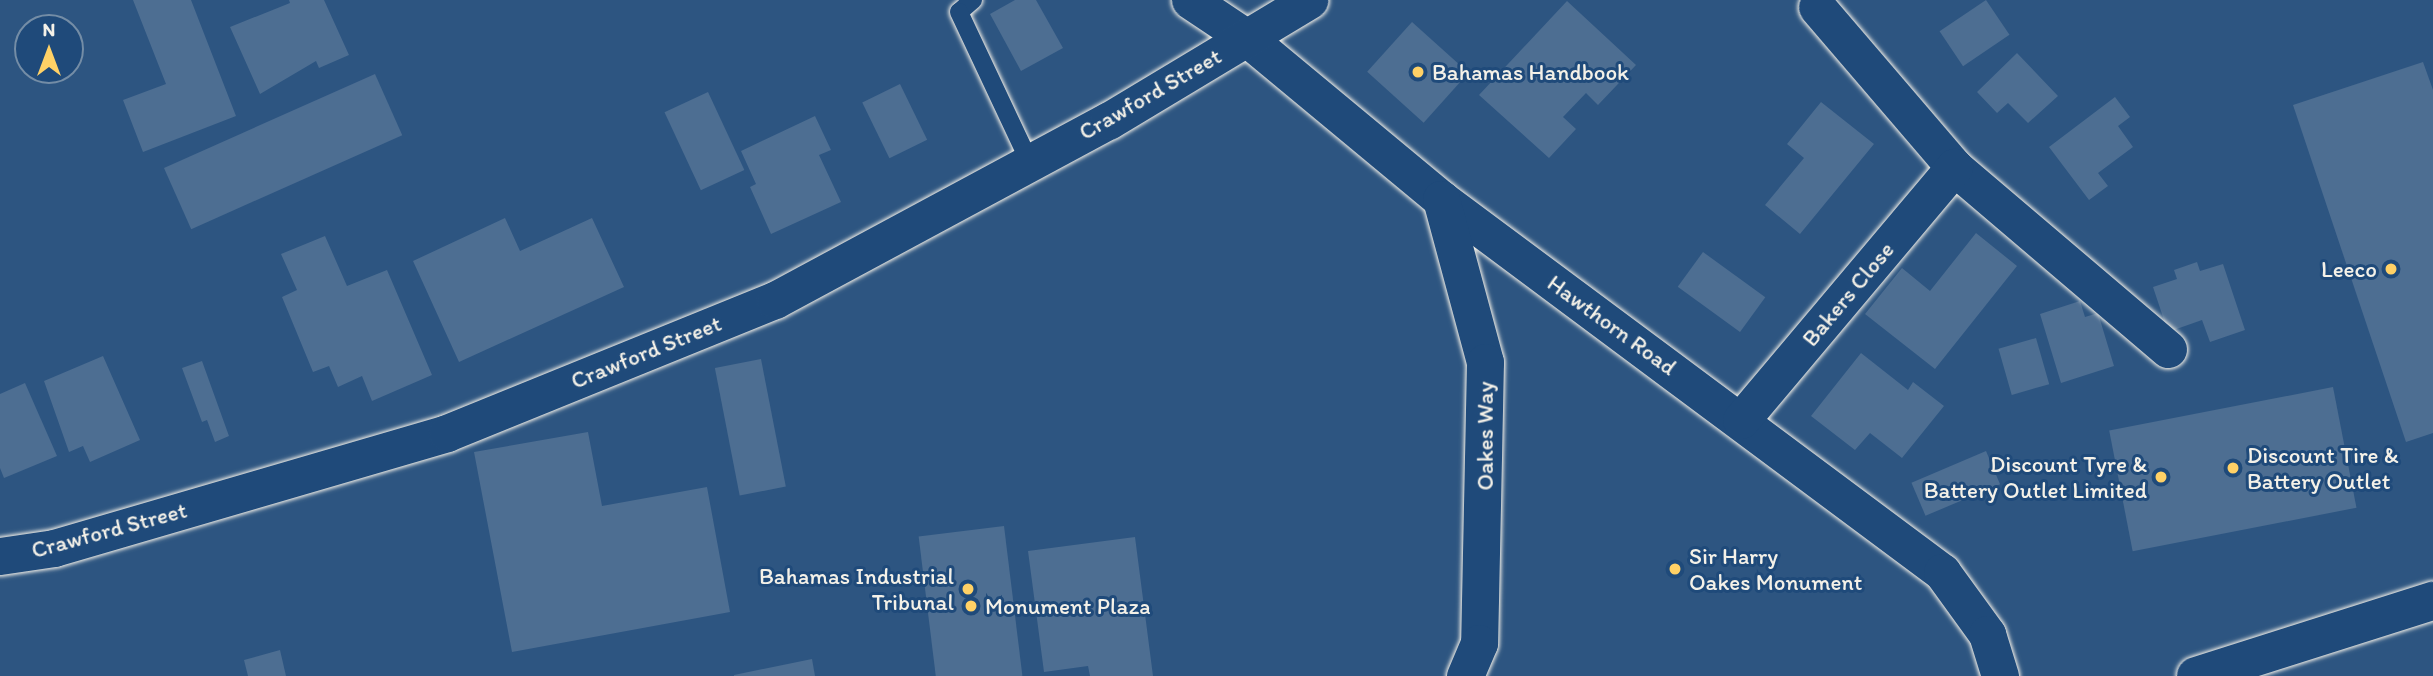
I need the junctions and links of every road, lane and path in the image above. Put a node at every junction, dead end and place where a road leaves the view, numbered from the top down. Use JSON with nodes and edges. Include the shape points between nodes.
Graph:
{"nodes":[{"id":1,"x":973,"y":0,"type":"edge"},
{"id":2,"x":1190,"y":0,"type":"edge"},
{"id":3,"x":1309,"y":0,"type":"edge"},
{"id":4,"x":1817,"y":7,"type":"dead end"},
{"id":5,"x":1247,"y":38,"type":"junction"},
{"id":6,"x":1030,"y":163,"type":"junction"},
{"id":7,"x":1954,"y":167,"type":"junction"},
{"id":8,"x":1441,"y":199,"type":"junction"},
{"id":9,"x":2168,"y":349,"type":"dead end"},
{"id":10,"x":1741,"y":420,"type":"junction"},
{"id":11,"x":0,"y":556,"type":"edge"},
{"id":12,"x":2433,"y":601,"type":"edge"},
{"id":13,"x":1459,"y":673,"type":"edge"},
{"id":14,"x":2000,"y":676,"type":"edge"},
{"id":15,"x":2196,"y":676,"type":"edge"}],
"edges":[{"from":1,"to":6,"type":"lane","via":[[959,12]]},
{"from":2,"to":5,"type":"street","name":"Hawthorn Road"},
{"from":3,"to":5,"type":"street","name":"Crawford Street"},
{"from":4,"to":7,"type":"street"},
{"from":5,"to":6,"type":"street","name":"Crawford Street"},
{"from":5,"to":8,"type":"street","name":"Hawthorn Road"},
{"from":6,"to":11,"type":"street","name":"Crawford Street","via":[[775,300],[447,433],[54,548]]},
{"from":7,"to":9,"type":"street"},
{"from":7,"to":10,"type":"street","name":"Bakers Close"},
{"from":8,"to":10,"type":"street","name":"Hawthorn Road"},
{"from":8,"to":13,"type":"street","name":"Oakes Way","via":[[1485,362],[1480,630]]},
{"from":10,"to":14,"type":"street","name":"Hawthorn Road","via":[[1942,572],[1987,634]]},
{"from":12,"to":15,"type":"main road"}]}
